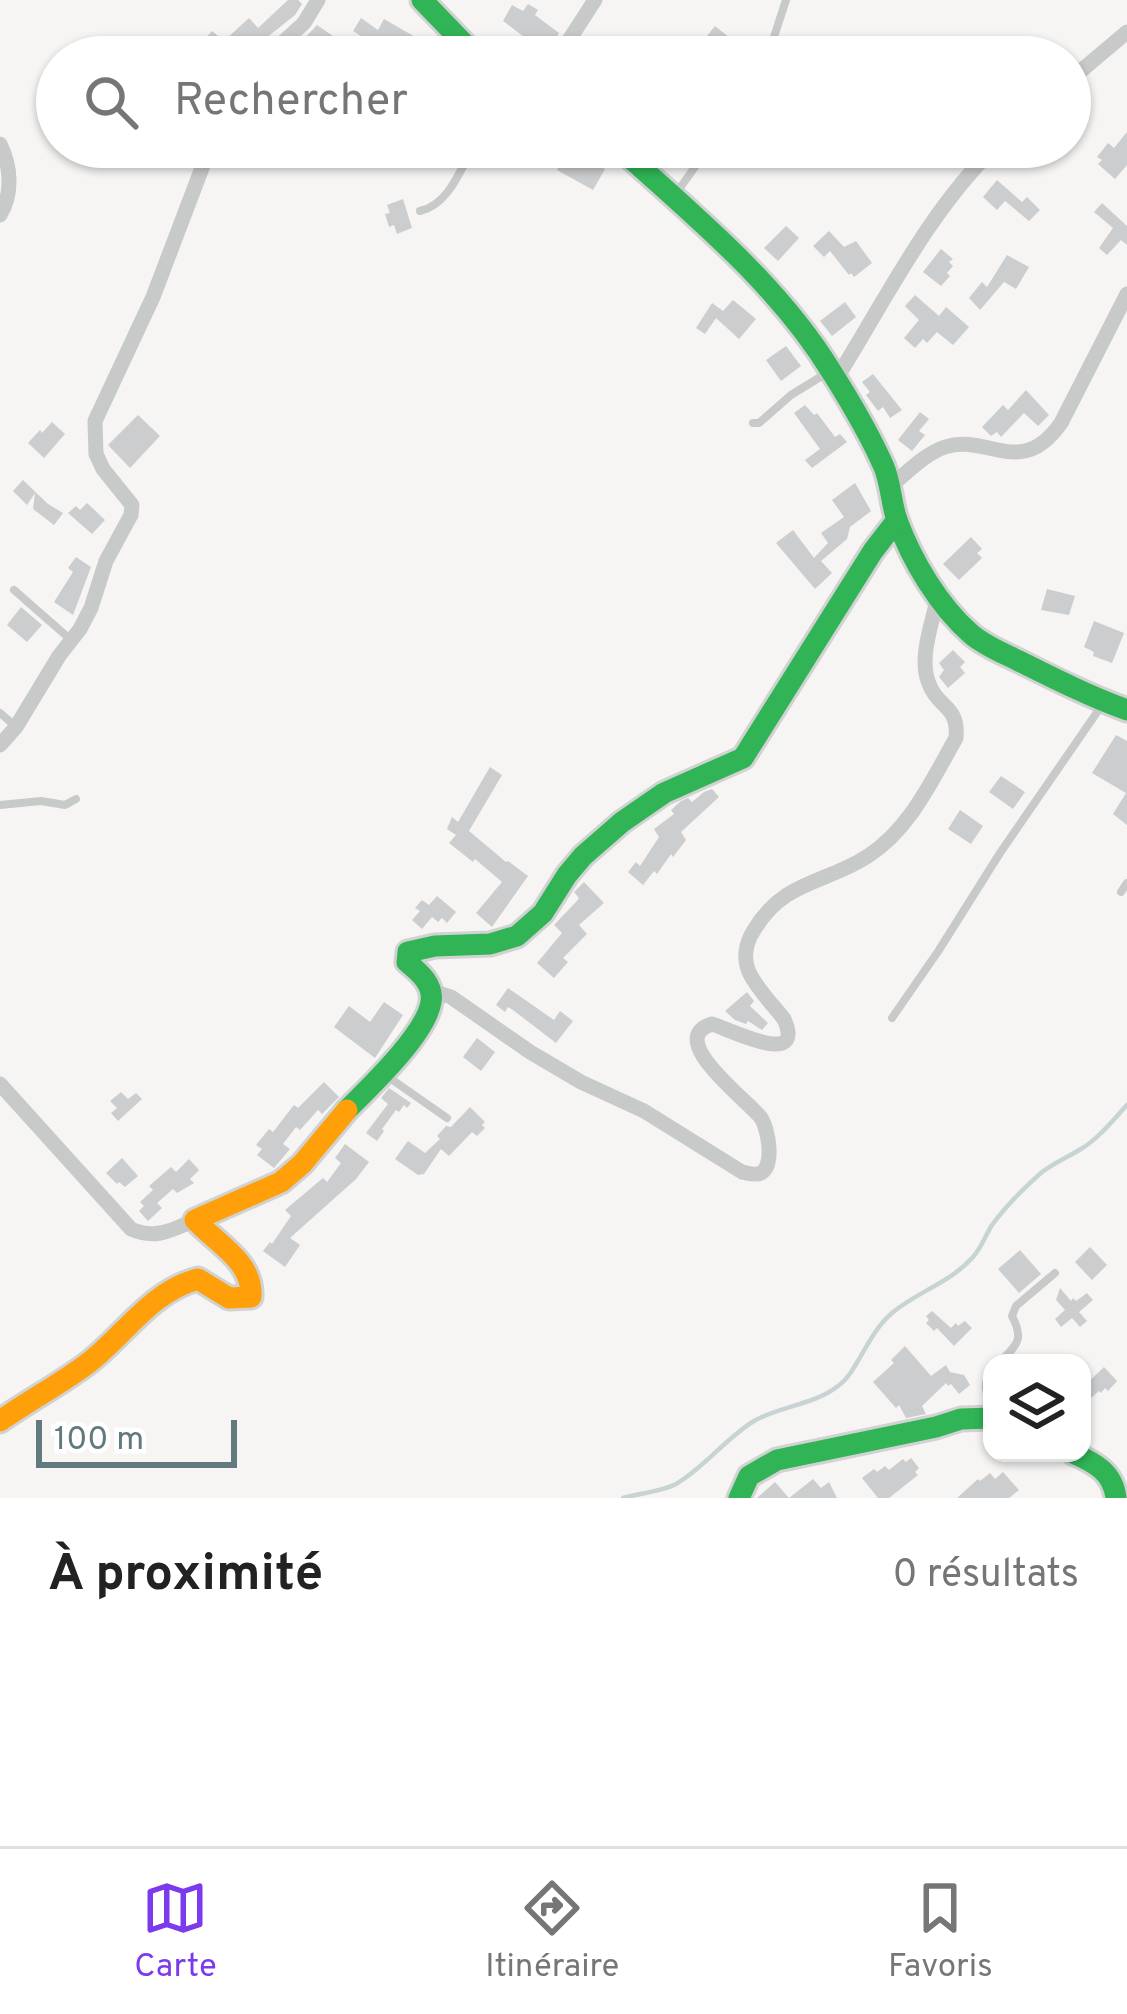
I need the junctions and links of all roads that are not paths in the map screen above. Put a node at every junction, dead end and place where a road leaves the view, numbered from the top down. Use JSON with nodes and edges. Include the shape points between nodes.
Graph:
{"nodes":[{"id":1,"x":318,"y":0,"type":"edge"},
{"id":2,"x":422,"y":0,"type":"edge"},
{"id":3,"x":595,"y":0,"type":"edge"},
{"id":4,"x":786,"y":0,"type":"edge"},
{"id":5,"x":1127,"y":32,"type":"edge"},
{"id":6,"x":290,"y":36,"type":"edge"},
{"id":7,"x":457,"y":36,"type":"edge"},
{"id":8,"x":572,"y":36,"type":"edge"},
{"id":9,"x":774,"y":36,"type":"edge"},
{"id":10,"x":1091,"y":62,"type":"edge"},
{"id":11,"x":0,"y":144,"type":"edge"},
{"id":12,"x":202,"y":168,"type":"edge"},
{"id":13,"x":461,"y":168,"type":"edge"},
{"id":14,"x":642,"y":168,"type":"edge"},
{"id":15,"x":695,"y":168,"type":"edge"},
{"id":16,"x":975,"y":168,"type":"edge"},
{"id":17,"x":674,"y":196,"type":"junction"},
{"id":18,"x":420,"y":211,"type":"dead end"},
{"id":19,"x":0,"y":215,"type":"edge"},
{"id":20,"x":1127,"y":294,"type":"edge"},
{"id":21,"x":834,"y":375,"type":"junction"},
{"id":22,"x":753,"y":424,"type":"dead end"},
{"id":23,"x":889,"y":487,"type":"junction"},
{"id":24,"x":897,"y":520,"type":"junction"},
{"id":25,"x":14,"y":590,"type":"dead end"},
{"id":26,"x":938,"y":596,"type":"junction"},
{"id":27,"x":71,"y":640,"type":"junction"},
{"id":28,"x":1104,"y":702,"type":"junction"},
{"id":29,"x":1127,"y":710,"type":"edge"},
{"id":30,"x":0,"y":712,"type":"edge"},
{"id":31,"x":16,"y":728,"type":"junction"},
{"id":32,"x":0,"y":745,"type":"edge"},
{"id":33,"x":76,"y":800,"type":"dead end"},
{"id":34,"x":0,"y":805,"type":"edge"},
{"id":35,"x":430,"y":990,"type":"junction"},
{"id":36,"x":892,"y":1018,"type":"dead end"},
{"id":37,"x":383,"y":1073,"type":"junction"},
{"id":38,"x":0,"y":1084,"type":"edge"},
{"id":39,"x":447,"y":1118,"type":"dead end"},
{"id":40,"x":195,"y":1220,"type":"junction"},
{"id":41,"x":1055,"y":1273,"type":"dead end"},
{"id":42,"x":1007,"y":1354,"type":"edge"},
{"id":43,"x":983,"y":1415,"type":"edge"},
{"id":44,"x":0,"y":1421,"type":"edge"},
{"id":45,"x":1090,"y":1462,"type":"edge"},
{"id":46,"x":740,"y":1498,"type":"edge"},
{"id":47,"x":1116,"y":1498,"type":"edge"}],
"edges":[{"from":1,"to":6,"type":"street"},
{"from":2,"to":7,"type":"street"},
{"from":3,"to":8,"type":"street"},
{"from":4,"to":9,"type":"lane"},
{"from":5,"to":10,"type":"street"},
{"from":11,"to":19,"type":"street","via":[[9,192]]},
{"from":12,"to":27,"type":"street","via":[[95,421],[96,454],[131,515]]},
{"from":13,"to":18,"type":"lane","via":[[444,198]]},
{"from":14,"to":17,"type":"street"},
{"from":15,"to":17,"type":"lane"},
{"from":16,"to":21,"type":"street"},
{"from":17,"to":21,"type":"street","via":[[762,283]]},
{"from":20,"to":23,"type":"street","via":[[1046,439],[1013,452],[948,446]]},
{"from":21,"to":22,"type":"lane"},
{"from":21,"to":23,"type":"street"},
{"from":23,"to":24,"type":"street"},
{"from":24,"to":26,"type":"street"},
{"from":24,"to":35,"type":"street","via":[[743,758],[634,814],[573,866],[527,930],[500,944],[408,952]]},
{"from":25,"to":27,"type":"lane"},
{"from":26,"to":28,"type":"street","via":[[973,636]]},
{"from":26,"to":35,"type":"street","via":[[925,666],[957,722],[956,738],[905,824],[868,856],[784,895],[748,940],[748,970],[784,1018],[787,1036],[769,1045],[712,1024],[697,1034],[712,1068],[767,1130],[762,1172],[742,1172]]},
{"from":27,"to":31,"type":"street"},
{"from":28,"to":29,"type":"street"},
{"from":28,"to":36,"type":"lane"},
{"from":30,"to":31,"type":"lane"},
{"from":31,"to":32,"type":"street"},
{"from":33,"to":34,"type":"lane"},
{"from":35,"to":37,"type":"street","via":[[426,1019]]},
{"from":37,"to":39,"type":"lane"},
{"from":37,"to":40,"type":"street","via":[[281,1182]]},
{"from":38,"to":40,"type":"street","via":[[131,1228],[158,1235]]},
{"from":40,"to":44,"type":"street","via":[[243,1266],[250,1297],[230,1300],[198,1279],[184,1282],[86,1366]]},
{"from":41,"to":42,"type":"lane","via":[[1016,1306],[1020,1334]]},
{"from":43,"to":46,"type":"street","via":[[777,1460],[749,1476]]},
{"from":45,"to":47,"type":"street","via":[[1108,1471]]}]}
